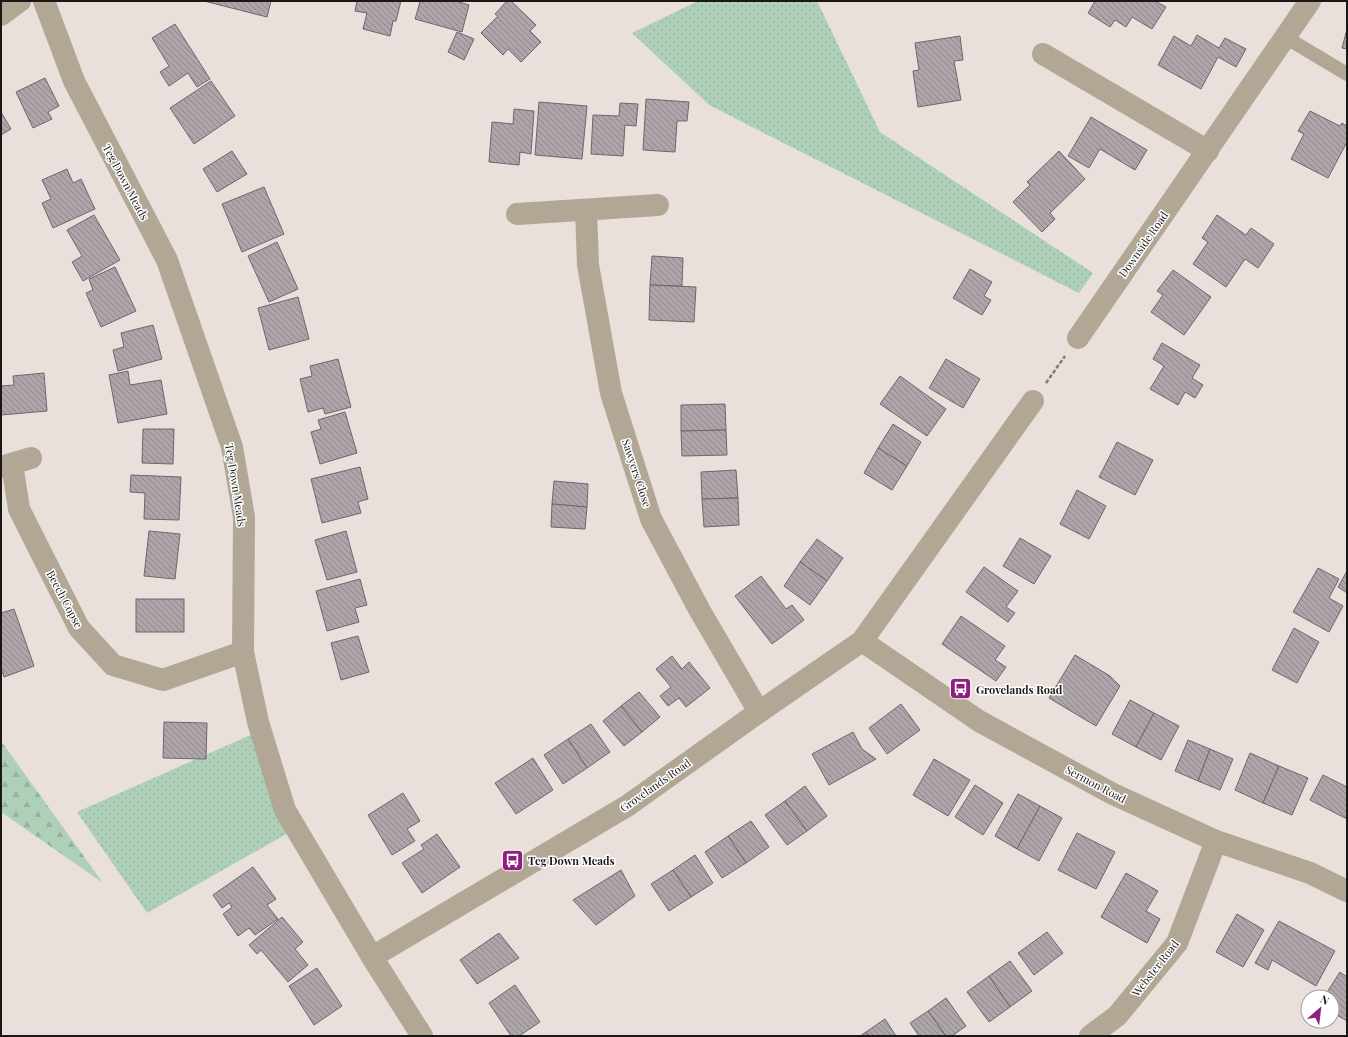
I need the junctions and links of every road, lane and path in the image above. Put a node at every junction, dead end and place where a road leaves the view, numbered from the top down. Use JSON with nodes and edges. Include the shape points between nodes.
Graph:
{"nodes":[{"id":1,"x":20,"y":1,"type":"edge"},
{"id":2,"x":44,"y":1,"type":"edge"},
{"id":3,"x":1310,"y":1,"type":"edge"},
{"id":4,"x":1,"y":15,"type":"edge"},
{"id":5,"x":1285,"y":37,"type":"junction"},
{"id":6,"x":1043,"y":54,"type":"dead end"},
{"id":7,"x":1347,"y":74,"type":"edge"},
{"id":8,"x":1208,"y":151,"type":"junction"},
{"id":9,"x":658,"y":205,"type":"dead end"},
{"id":10,"x":586,"y":210,"type":"junction"},
{"id":11,"x":517,"y":214,"type":"dead end"},
{"id":12,"x":1078,"y":338,"type":"joint"},
{"id":13,"x":1033,"y":401,"type":"joint"},
{"id":14,"x":15,"y":463,"type":"edge"},
{"id":15,"x":862,"y":641,"type":"junction"},
{"id":16,"x":243,"y":652,"type":"junction"},
{"id":17,"x":759,"y":712,"type":"junction"},
{"id":18,"x":1216,"y":841,"type":"junction"},
{"id":19,"x":1347,"y":891,"type":"edge"},
{"id":20,"x":372,"y":957,"type":"junction"},
{"id":21,"x":422,"y":1036,"type":"edge"},
{"id":22,"x":1090,"y":1036,"type":"edge"}],
"edges":[{"from":1,"to":4,"type":"street"},
{"from":2,"to":16,"type":"street","name":"Teg Down Meads","via":[[74,81],[167,260],[232,447],[244,517]]},
{"from":3,"to":5,"type":"street","name":"Downside Road"},
{"from":5,"to":7,"type":"lane"},
{"from":5,"to":8,"type":"street","name":"Downside Road"},
{"from":6,"to":8,"type":"street"},
{"from":8,"to":12,"type":"street","name":"Downside Road"},
{"from":9,"to":10,"type":"street"},
{"from":10,"to":11,"type":"street"},
{"from":10,"to":17,"type":"street","name":"Sawyers Close","via":[[588,265],[611,393],[651,519],[700,611]]},
{"from":12,"to":13,"type":"path"},
{"from":13,"to":15,"type":"street","name":"Grovelands Road"},
{"from":14,"to":16,"type":"street","name":"Beech Copse","via":[[19,509],[79,628],[113,665],[162,680]]},
{"from":15,"to":17,"type":"street","name":"Grovelands Road"},
{"from":15,"to":18,"type":"street","name":"Sermon Road","via":[[980,721],[1113,794]]},
{"from":16,"to":20,"type":"street","name":"Teg Down Meads","via":[[258,722],[286,810]]},
{"from":17,"to":20,"type":"street","name":"Grovelands Road","via":[[628,806]]},
{"from":18,"to":19,"type":"street","name":"Sermon Road","via":[[1310,873]]},
{"from":18,"to":22,"type":"street","name":"Webster Road","via":[[1177,943],[1117,1016]]},
{"from":20,"to":21,"type":"street","name":"Teg Down Meads"}]}
